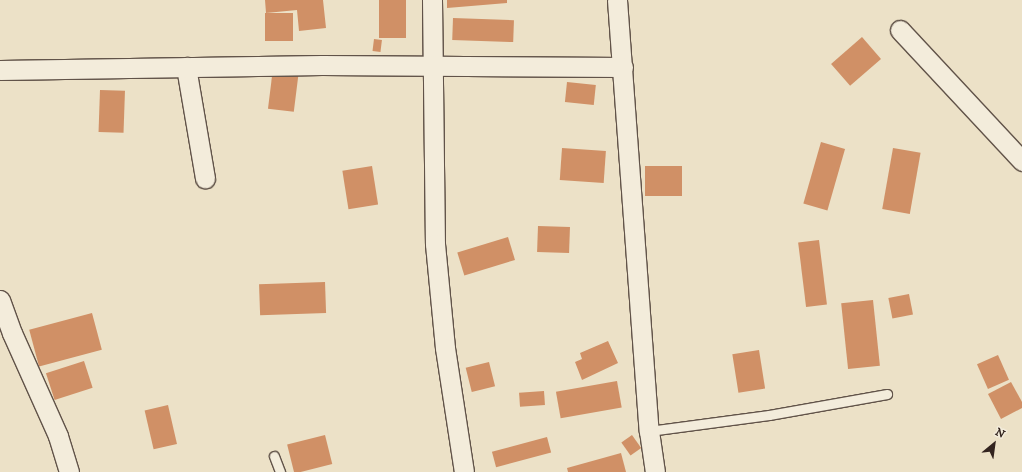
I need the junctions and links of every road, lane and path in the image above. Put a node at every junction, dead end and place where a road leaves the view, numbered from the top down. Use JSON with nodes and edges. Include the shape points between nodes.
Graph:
{"nodes":[{"id":1,"x":432,"y":0,"type":"edge"},
{"id":2,"x":617,"y":0,"type":"edge"},
{"id":3,"x":900,"y":30,"type":"dead end"},
{"id":4,"x":432,"y":66,"type":"junction"},
{"id":5,"x":623,"y":67,"type":"junction"},
{"id":6,"x":186,"y":68,"type":"junction"},
{"id":7,"x":0,"y":70,"type":"edge"},
{"id":8,"x":1022,"y":161,"type":"edge"},
{"id":9,"x":205,"y":178,"type":"dead end"},
{"id":10,"x":0,"y":300,"type":"edge"},
{"id":11,"x":6,"y":335,"type":"edge"},
{"id":12,"x":887,"y":394,"type":"dead end"},
{"id":13,"x":649,"y":431,"type":"junction"},
{"id":14,"x":274,"y":456,"type":"dead end"},
{"id":15,"x":69,"y":472,"type":"edge"},
{"id":16,"x":280,"y":472,"type":"edge"},
{"id":17,"x":464,"y":472,"type":"edge"},
{"id":18,"x":655,"y":472,"type":"edge"}],
"edges":[{"from":1,"to":4,"type":"street"},
{"from":2,"to":5,"type":"street"},
{"from":3,"to":8,"type":"street"},
{"from":4,"to":5,"type":"street"},
{"from":4,"to":6,"type":"street"},
{"from":4,"to":17,"type":"street","via":[[435,244],[445,348]]},
{"from":5,"to":13,"type":"street"},
{"from":6,"to":7,"type":"street"},
{"from":6,"to":9,"type":"street"},
{"from":10,"to":11,"type":"street"},
{"from":11,"to":15,"type":"street","via":[[58,436]]},
{"from":12,"to":13,"type":"lane","via":[[768,415]]},
{"from":13,"to":18,"type":"street"},
{"from":14,"to":16,"type":"lane"}]}
